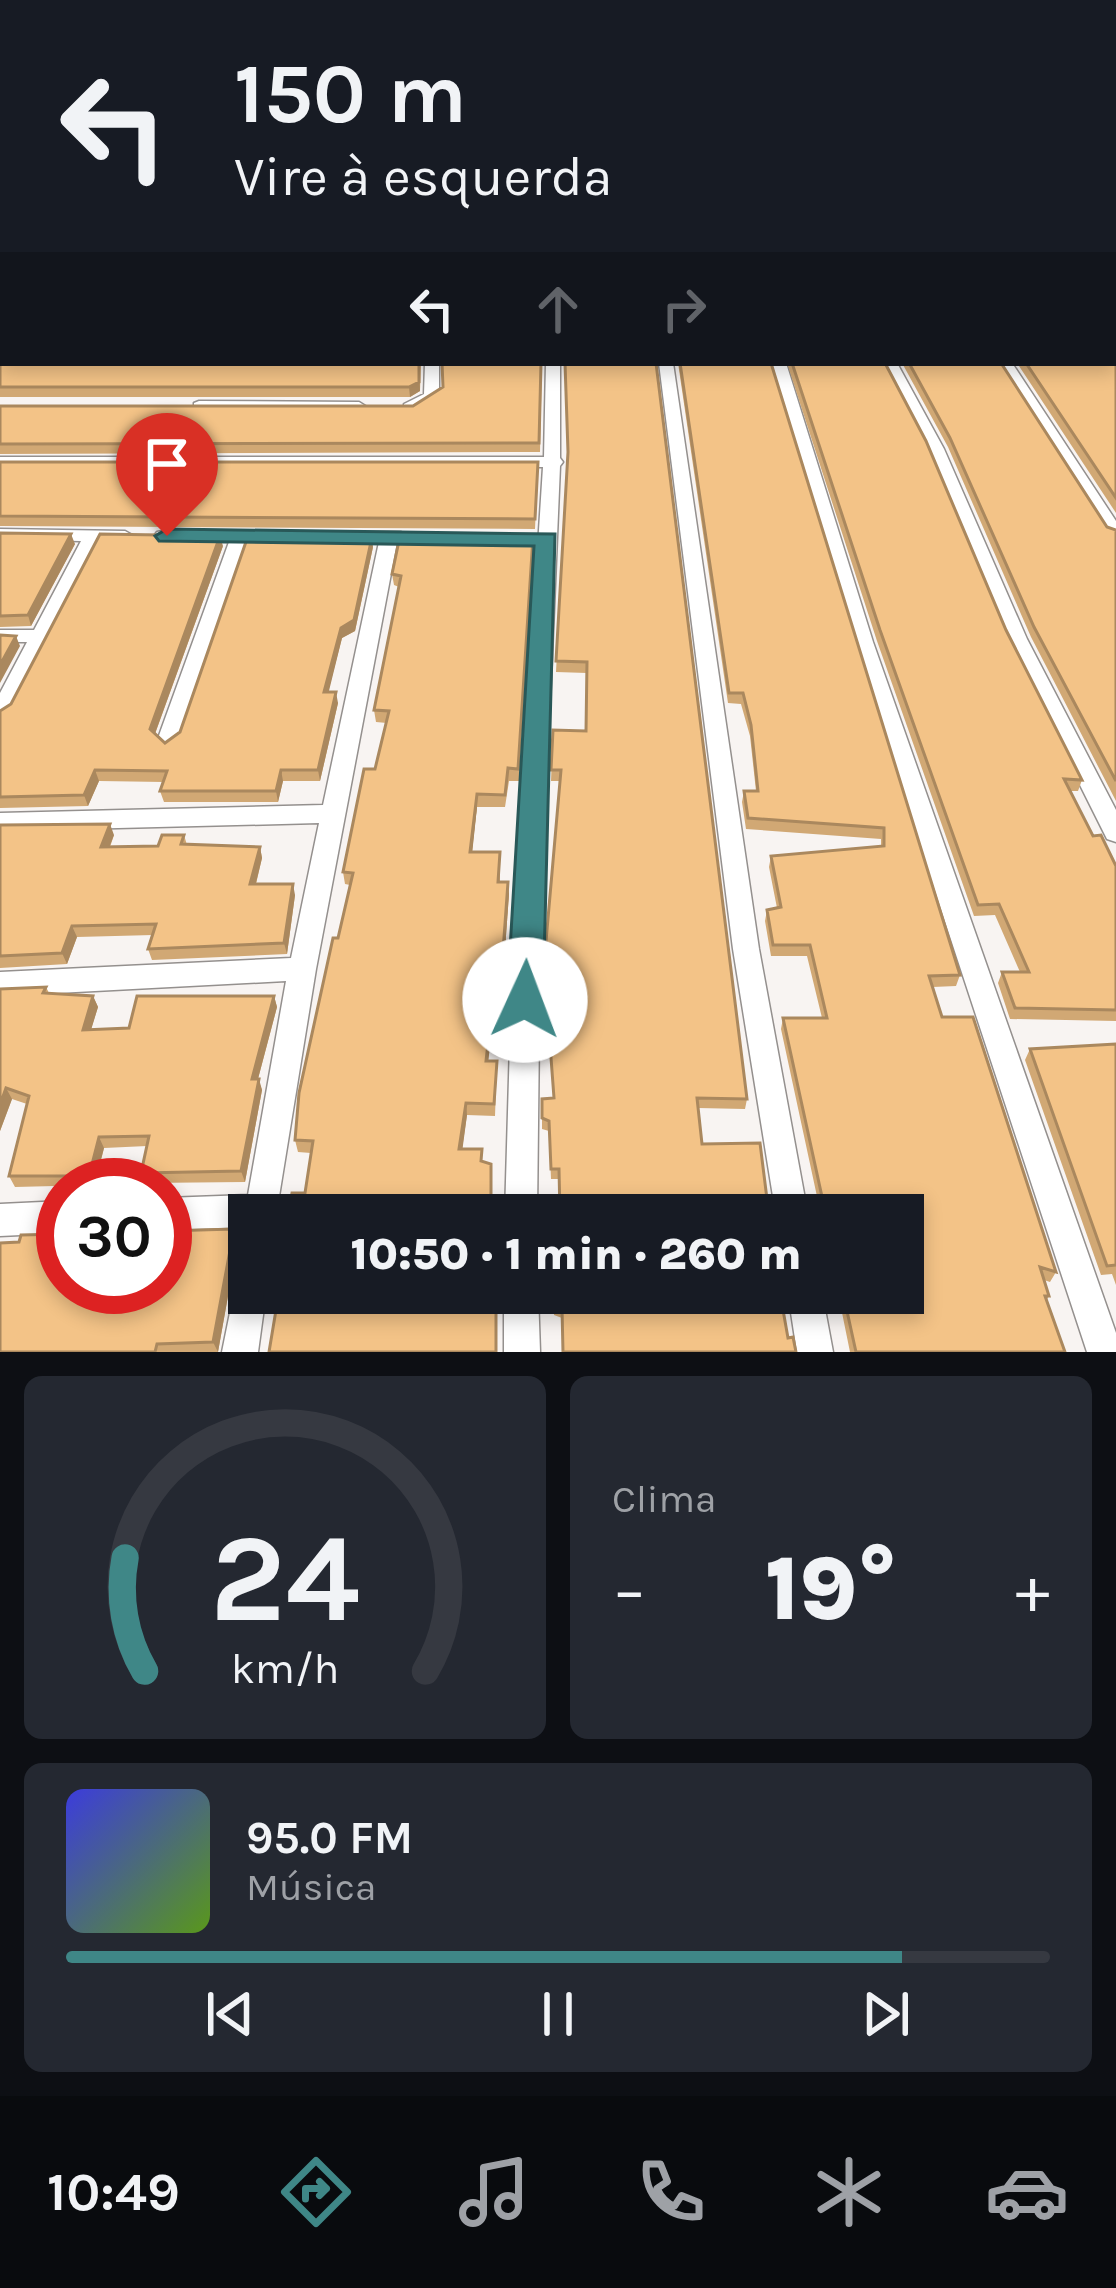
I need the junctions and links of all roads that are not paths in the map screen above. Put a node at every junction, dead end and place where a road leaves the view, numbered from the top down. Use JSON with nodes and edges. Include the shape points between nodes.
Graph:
{"nodes":[{"id":1,"x":432,"y":366,"type":"edge"},
{"id":2,"x":553,"y":366,"type":"edge"},
{"id":3,"x":667,"y":366,"type":"edge"},
{"id":4,"x":780,"y":366,"type":"edge"},
{"id":5,"x":892,"y":366,"type":"edge"},
{"id":6,"x":1007,"y":366,"type":"edge"},
{"id":7,"x":186,"y":406,"type":"edge"},
{"id":8,"x":0,"y":462,"type":"edge"},
{"id":9,"x":555,"y":462,"type":"junction"},
{"id":10,"x":0,"y":534,"type":"edge"},
{"id":11,"x":1116,"y":535,"type":"edge"},
{"id":12,"x":93,"y":536,"type":"junction"},
{"id":13,"x":241,"y":536,"type":"junction"},
{"id":14,"x":0,"y":636,"type":"edge"},
{"id":15,"x":42,"y":636,"type":"junction"},
{"id":16,"x":1,"y":710,"type":"edge"},
{"id":17,"x":168,"y":740,"type":"edge"},
{"id":18,"x":333,"y":814,"type":"junction"},
{"id":19,"x":0,"y":822,"type":"edge"},
{"id":20,"x":1116,"y":833,"type":"edge"},
{"id":21,"x":302,"y":969,"type":"junction"},
{"id":22,"x":0,"y":984,"type":"edge"},
{"id":23,"x":263,"y":1194,"type":"edge"},
{"id":24,"x":522,"y":1194,"type":"edge"},
{"id":25,"x":788,"y":1194,"type":"edge"},
{"id":26,"x":228,"y":1213,"type":"edge"},
{"id":27,"x":192,"y":1214,"type":"edge"},
{"id":28,"x":36,"y":1218,"type":"edge"},
{"id":29,"x":0,"y":1220,"type":"edge"},
{"id":30,"x":246,"y":1314,"type":"edge"},
{"id":31,"x":521,"y":1314,"type":"edge"},
{"id":32,"x":809,"y":1314,"type":"edge"},
{"id":33,"x":240,"y":1352,"type":"edge"},
{"id":34,"x":521,"y":1352,"type":"edge"},
{"id":35,"x":815,"y":1352,"type":"edge"},
{"id":36,"x":1106,"y":1352,"type":"edge"}],
"edges":[{"from":1,"to":7,"type":"street","via":[[426,402]]},
{"from":2,"to":9,"type":"street"},
{"from":3,"to":25,"type":"street","via":[[746,950]]},
{"from":4,"to":36,"type":"street","via":[[863,642]]},
{"from":5,"to":20,"type":"street"},
{"from":6,"to":11,"type":"street"},
{"from":8,"to":9,"type":"street"},
{"from":9,"to":24,"type":"street","via":[[535,539]]},
{"from":10,"to":12,"type":"street"},
{"from":12,"to":13,"type":"street"},
{"from":12,"to":15,"type":"street"},
{"from":13,"to":17,"type":"street"},
{"from":13,"to":18,"type":"street","via":[[401,537]]},
{"from":14,"to":15,"type":"street"},
{"from":15,"to":16,"type":"street"},
{"from":18,"to":19,"type":"street"},
{"from":18,"to":21,"type":"street"},
{"from":21,"to":22,"type":"street"},
{"from":21,"to":23,"type":"street"},
{"from":26,"to":27,"type":"street"},
{"from":28,"to":29,"type":"street"},
{"from":30,"to":33,"type":"street"},
{"from":31,"to":34,"type":"street"},
{"from":32,"to":35,"type":"street"}]}
